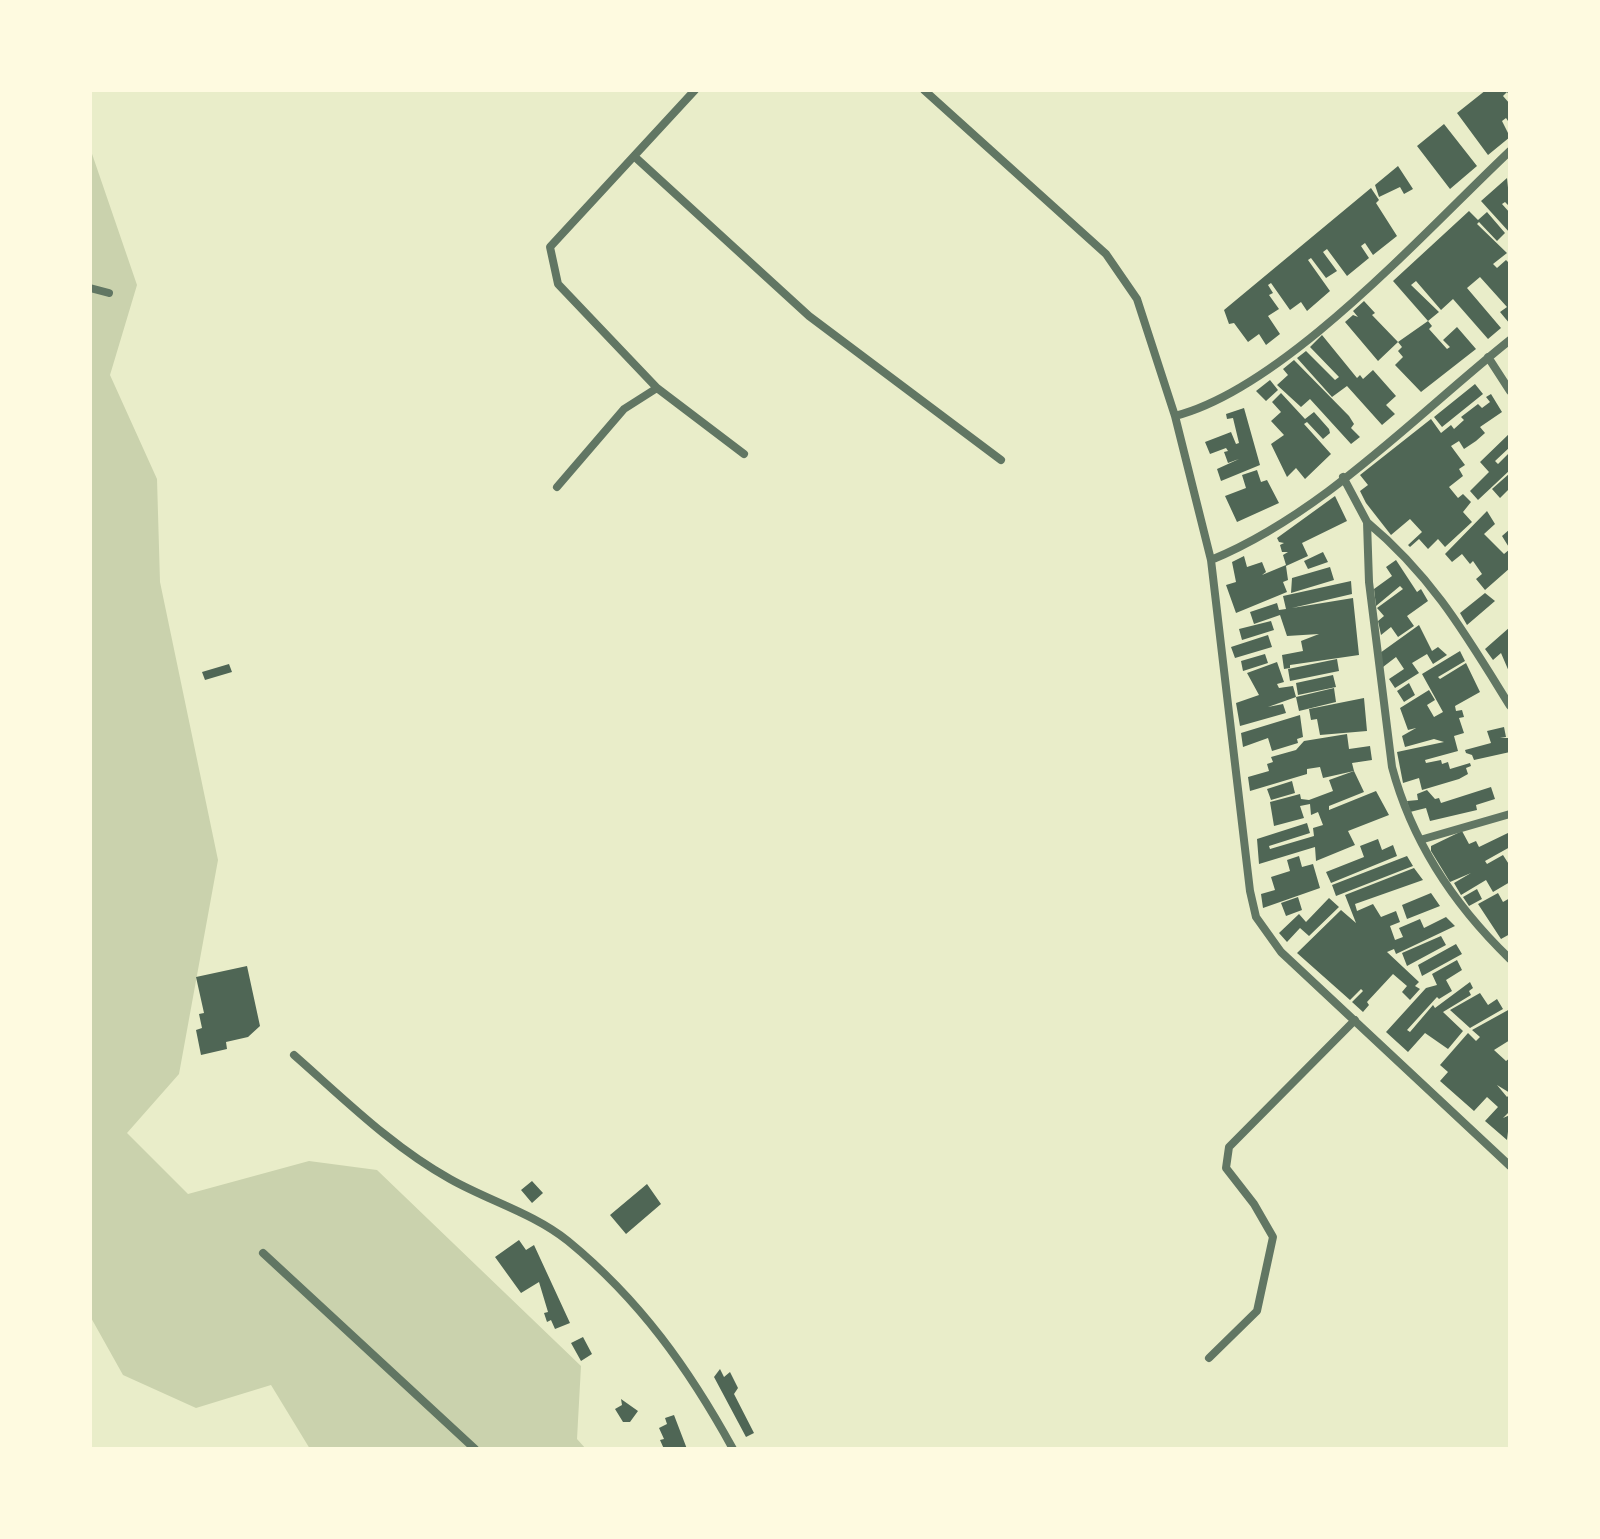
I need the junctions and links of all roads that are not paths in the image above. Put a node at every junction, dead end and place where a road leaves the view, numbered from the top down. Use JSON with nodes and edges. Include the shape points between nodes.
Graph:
{"nodes":[{"id":1,"x":695,"y":90,"type":"edge"},
{"id":2,"x":924,"y":90,"type":"edge"},
{"id":3,"x":1510,"y":151,"type":"edge"},
{"id":4,"x":635,"y":157,"type":"junction"},
{"id":5,"x":90,"y":288,"type":"edge"},
{"id":6,"x":109,"y":293,"type":"dead end"},
{"id":7,"x":1510,"y":340,"type":"edge"},
{"id":8,"x":1488,"y":357,"type":"junction"},
{"id":9,"x":657,"y":388,"type":"junction"},
{"id":10,"x":1510,"y":391,"type":"edge"},
{"id":11,"x":1175,"y":416,"type":"junction"},
{"id":12,"x":744,"y":454,"type":"dead end"},
{"id":13,"x":1001,"y":460,"type":"dead end"},
{"id":14,"x":1343,"y":477,"type":"junction"},
{"id":15,"x":557,"y":487,"type":"dead end"},
{"id":16,"x":1367,"y":522,"type":"junction"},
{"id":17,"x":1211,"y":560,"type":"junction"},
{"id":18,"x":1510,"y":706,"type":"edge"},
{"id":19,"x":1510,"y":814,"type":"edge"},
{"id":20,"x":1420,"y":840,"type":"junction"},
{"id":21,"x":1510,"y":959,"type":"edge"},
{"id":22,"x":1355,"y":1020,"type":"junction"},
{"id":23,"x":294,"y":1055,"type":"dead end"},
{"id":24,"x":1510,"y":1166,"type":"edge"},
{"id":25,"x":263,"y":1253,"type":"dead end"},
{"id":26,"x":1209,"y":1358,"type":"dead end"},
{"id":27,"x":475,"y":1449,"type":"edge"},
{"id":28,"x":733,"y":1449,"type":"edge"}],
"edges":[{"from":1,"to":4,"type":"street"},
{"from":2,"to":11,"type":"street","via":[[1124,275],[1137,299]]},
{"from":3,"to":11,"type":"street","via":[[1320,329],[1221,400]]},
{"from":4,"to":9,"type":"street","via":[[550,247],[558,284]]},
{"from":4,"to":13,"type":"street","via":[[809,316]]},
{"from":5,"to":6,"type":"street"},
{"from":7,"to":8,"type":"street"},
{"from":8,"to":10,"type":"street"},
{"from":8,"to":14,"type":"street"},
{"from":9,"to":12,"type":"street"},
{"from":9,"to":15,"type":"street","via":[[624,409]]},
{"from":11,"to":17,"type":"street"},
{"from":14,"to":16,"type":"street"},
{"from":14,"to":17,"type":"street","via":[[1280,525]]},
{"from":16,"to":18,"type":"street","via":[[1443,598]]},
{"from":16,"to":20,"type":"street","via":[[1369,582],[1392,767]]},
{"from":17,"to":22,"type":"street","via":[[1256,917],[1281,952]]},
{"from":19,"to":20,"type":"street"},
{"from":20,"to":21,"type":"street","via":[[1454,900]]},
{"from":22,"to":24,"type":"street"},
{"from":22,"to":26,"type":"street","via":[[1229,1147],[1226,1168],[1273,1237],[1257,1311]]},
{"from":23,"to":28,"type":"street","via":[[422,1162],[537,1220],[576,1248],[685,1365]]},
{"from":25,"to":27,"type":"street"}]}
